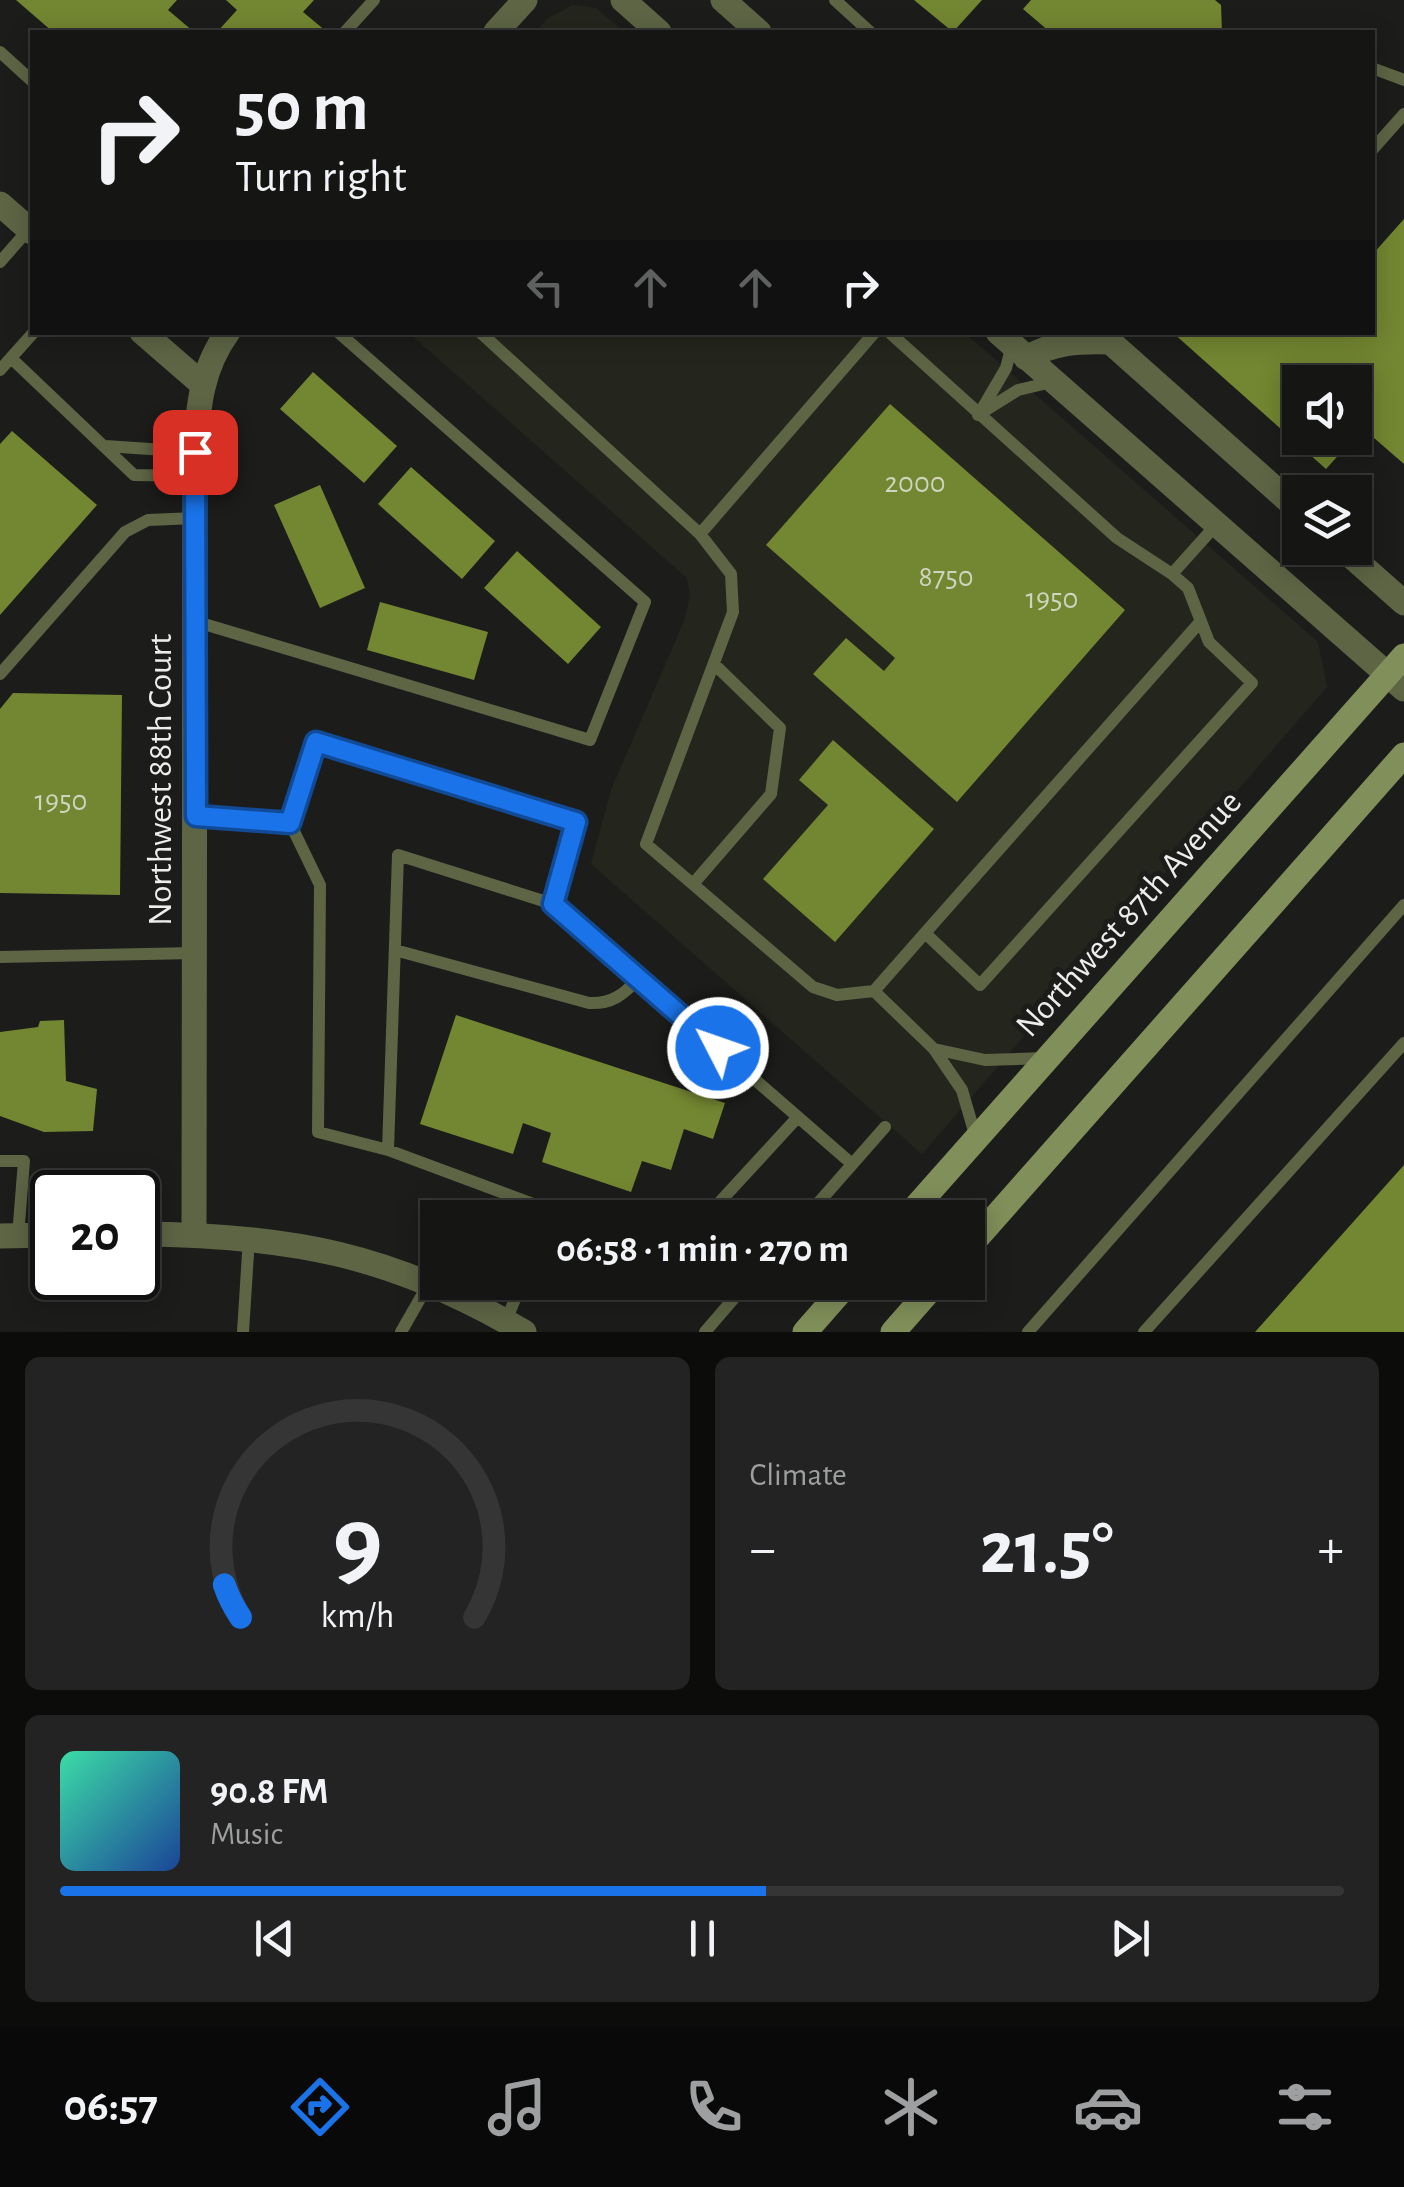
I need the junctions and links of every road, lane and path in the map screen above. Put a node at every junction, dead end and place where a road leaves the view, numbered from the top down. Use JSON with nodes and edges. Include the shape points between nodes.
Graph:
{"nodes":[{"id":1,"x":374,"y":0,"type":"edge"},
{"id":2,"x":525,"y":0,"type":"edge"},
{"id":3,"x":623,"y":0,"type":"edge"},
{"id":4,"x":723,"y":0,"type":"edge"},
{"id":5,"x":835,"y":0,"type":"edge"},
{"id":6,"x":347,"y":30,"type":"edge"},
{"id":7,"x":498,"y":30,"type":"edge"},
{"id":8,"x":658,"y":30,"type":"edge"},
{"id":9,"x":758,"y":30,"type":"edge"},
{"id":10,"x":868,"y":30,"type":"edge"},
{"id":11,"x":0,"y":52,"type":"edge"},
{"id":12,"x":1375,"y":69,"type":"edge"},
{"id":13,"x":30,"y":78,"type":"edge"},
{"id":14,"x":1404,"y":80,"type":"edge"},
{"id":15,"x":1404,"y":114,"type":"edge"},
{"id":16,"x":1375,"y":147,"type":"edge"},
{"id":17,"x":0,"y":204,"type":"edge"},
{"id":18,"x":30,"y":230,"type":"edge"},
{"id":19,"x":30,"y":232,"type":"edge"},
{"id":20,"x":0,"y":262,"type":"edge"},
{"id":21,"x":31,"y":335,"type":"edge"},
{"id":22,"x":145,"y":335,"type":"edge"},
{"id":23,"x":226,"y":335,"type":"edge"},
{"id":24,"x":341,"y":335,"type":"edge"},
{"id":25,"x":483,"y":335,"type":"edge"},
{"id":26,"x":872,"y":335,"type":"edge"},
{"id":27,"x":892,"y":335,"type":"edge"},
{"id":28,"x":1104,"y":337,"type":"edge"},
{"id":29,"x":1012,"y":345,"type":"edge"},
{"id":30,"x":11,"y":358,"type":"junction"},
{"id":31,"x":0,"y":370,"type":"edge"},
{"id":32,"x":1053,"y":381,"type":"junction"},
{"id":33,"x":202,"y":384,"type":"junction"},
{"id":34,"x":978,"y":415,"type":"junction"},
{"id":35,"x":104,"y":446,"type":"junction"},
{"id":36,"x":195,"y":464,"type":"junction"},
{"id":37,"x":1282,"y":494,"type":"edge"},
{"id":38,"x":195,"y":518,"type":"junction"},
{"id":39,"x":1216,"y":525,"type":"junction"},
{"id":40,"x":700,"y":534,"type":"junction"},
{"id":41,"x":1361,"y":565,"type":"edge"},
{"id":42,"x":1172,"y":574,"type":"junction"},
{"id":43,"x":1404,"y":603,"type":"edge"},
{"id":44,"x":194,"y":621,"type":"junction"},
{"id":45,"x":1202,"y":621,"type":"junction"},
{"id":46,"x":714,"y":664,"type":"junction"},
{"id":47,"x":0,"y":674,"type":"edge"},
{"id":48,"x":1398,"y":674,"type":"edge"},
{"id":49,"x":1404,"y":755,"type":"edge"},
{"id":50,"x":196,"y":816,"type":"junction"},
{"id":51,"x":290,"y":823,"type":"junction"},
{"id":52,"x":693,"y":884,"type":"junction"},
{"id":53,"x":553,"y":904,"type":"junction"},
{"id":54,"x":1404,"y":905,"type":"edge"},
{"id":55,"x":925,"y":934,"type":"junction"},
{"id":56,"x":395,"y":950,"type":"junction"},
{"id":57,"x":196,"y":953,"type":"junction"},
{"id":58,"x":0,"y":957,"type":"edge"},
{"id":59,"x":638,"y":978,"type":"junction"},
{"id":60,"x":874,"y":990,"type":"junction"},
{"id":61,"x":1404,"y":1043,"type":"edge"},
{"id":62,"x":934,"y":1049,"type":"junction"},
{"id":63,"x":1048,"y":1058,"type":"junction"},
{"id":64,"x":797,"y":1118,"type":"junction"},
{"id":65,"x":885,"y":1127,"type":"dead end"},
{"id":66,"x":976,"y":1138,"type":"junction"},
{"id":67,"x":388,"y":1150,"type":"junction"},
{"id":68,"x":0,"y":1161,"type":"edge"},
{"id":69,"x":852,"y":1164,"type":"junction"},
{"id":70,"x":515,"y":1200,"type":"edge"},
{"id":71,"x":722,"y":1200,"type":"edge"},
{"id":72,"x":821,"y":1200,"type":"edge"},
{"id":73,"x":922,"y":1200,"type":"edge"},
{"id":74,"x":985,"y":1229,"type":"edge"},
{"id":75,"x":160,"y":1234,"type":"edge"},
{"id":76,"x":194,"y":1234,"type":"junction"},
{"id":77,"x":9,"y":1236,"type":"edge"},
{"id":78,"x":250,"y":1238,"type":"junction"},
{"id":79,"x":420,"y":1280,"type":"edge"},
{"id":80,"x":420,"y":1299,"type":"edge"},
{"id":81,"x":463,"y":1300,"type":"edge"},
{"id":82,"x":519,"y":1300,"type":"edge"},
{"id":83,"x":733,"y":1300,"type":"edge"},
{"id":84,"x":833,"y":1300,"type":"edge"},
{"id":85,"x":921,"y":1300,"type":"edge"},
{"id":86,"x":515,"y":1326,"type":"edge"},
{"id":87,"x":243,"y":1332,"type":"edge"},
{"id":88,"x":401,"y":1332,"type":"edge"},
{"id":89,"x":705,"y":1332,"type":"edge"},
{"id":90,"x":805,"y":1332,"type":"edge"},
{"id":91,"x":893,"y":1332,"type":"edge"},
{"id":92,"x":1028,"y":1332,"type":"edge"},
{"id":93,"x":1144,"y":1332,"type":"edge"}],
"edges":[{"from":1,"to":6,"type":"lane"},
{"from":2,"to":7,"type":"street"},
{"from":3,"to":8,"type":"street"},
{"from":4,"to":9,"type":"street"},
{"from":5,"to":10,"type":"lane"},
{"from":11,"to":13,"type":"lane"},
{"from":12,"to":14,"type":"lane"},
{"from":15,"to":16,"type":"lane"},
{"from":17,"to":18,"type":"street"},
{"from":19,"to":20,"type":"lane"},
{"from":21,"to":30,"type":"lane"},
{"from":22,"to":33,"type":"street"},
{"from":23,"to":33,"type":"street","name":"Northwest 88th Court"},
{"from":24,"to":44,"type":"lane","via":[[645,602],[590,740]]},
{"from":25,"to":40,"type":"lane"},
{"from":26,"to":40,"type":"lane"},
{"from":27,"to":34,"type":"lane"},
{"from":28,"to":29,"type":"street"},
{"from":28,"to":37,"type":"street"},
{"from":29,"to":32,"type":"street"},
{"from":29,"to":34,"type":"lane"},
{"from":30,"to":31,"type":"lane"},
{"from":30,"to":35,"type":"lane"},
{"from":32,"to":34,"type":"lane","via":[[1018,390]]},
{"from":32,"to":39,"type":"street"},
{"from":33,"to":36,"type":"street","name":"Northwest 88th Court"},
{"from":34,"to":42,"type":"lane","via":[[1118,538]]},
{"from":35,"to":36,"type":"lane"},
{"from":35,"to":36,"type":"lane","via":[[134,475]]},
{"from":36,"to":38,"type":"street","name":"Northwest 88th Court"},
{"from":38,"to":44,"type":"street","name":"Northwest 88th Court"},
{"from":38,"to":47,"type":"lane","via":[[148,520],[125,532]]},
{"from":39,"to":42,"type":"lane"},
{"from":39,"to":48,"type":"street"},
{"from":40,"to":46,"type":"lane","via":[[731,574],[733,612]]},
{"from":41,"to":43,"type":"street"},
{"from":42,"to":45,"type":"lane","via":[[1188,588]]},
{"from":44,"to":50,"type":"street","name":"Northwest 88th Court"},
{"from":45,"to":55,"type":"lane"},
{"from":45,"to":55,"type":"lane","via":[[1209,642],[1252,683],[980,985]]},
{"from":46,"to":52,"type":"lane","via":[[646,844]]},
{"from":46,"to":52,"type":"lane","via":[[780,728],[772,794]]},
{"from":48,"to":63,"type":"main road","name":"Northwest 87th Avenue"},
{"from":49,"to":74,"type":"main road"},
{"from":50,"to":51,"type":"lane"},
{"from":50,"to":57,"type":"street","name":"Northwest 88th Court"},
{"from":51,"to":53,"type":"lane","via":[[316,742],[576,822]]},
{"from":51,"to":67,"type":"lane","via":[[320,885],[318,1132]]},
{"from":52,"to":60,"type":"lane","via":[[813,988],[838,995]]},
{"from":53,"to":56,"type":"lane","via":[[398,855]]},
{"from":53,"to":59,"type":"lane"},
{"from":54,"to":92,"type":"lane"},
{"from":55,"to":60,"type":"lane"},
{"from":56,"to":59,"type":"lane","via":[[589,1003],[606,1004]]},
{"from":56,"to":67,"type":"lane"},
{"from":57,"to":58,"type":"lane"},
{"from":57,"to":76,"type":"street","name":"Northwest 88th Court"},
{"from":59,"to":64,"type":"lane"},
{"from":60,"to":62,"type":"lane"},
{"from":61,"to":93,"type":"lane"},
{"from":62,"to":63,"type":"lane","via":[[985,1060]]},
{"from":62,"to":66,"type":"lane","via":[[962,1090]]},
{"from":63,"to":66,"type":"main road","name":"Northwest 87th Avenue"},
{"from":64,"to":69,"type":"lane"},
{"from":64,"to":71,"type":"lane"},
{"from":65,"to":69,"type":"lane"},
{"from":66,"to":73,"type":"main road","name":"Northwest 87th Avenue"},
{"from":67,"to":70,"type":"lane"},
{"from":68,"to":77,"type":"lane","via":[[24,1161]]},
{"from":69,"to":72,"type":"lane"},
{"from":75,"to":76,"type":"street"},
{"from":76,"to":78,"type":"street"},
{"from":78,"to":79,"type":"street","via":[[327,1250]]},
{"from":78,"to":87,"type":"lane"},
{"from":80,"to":88,"type":"lane"},
{"from":81,"to":86,"type":"street"},
{"from":82,"to":86,"type":"lane"},
{"from":83,"to":89,"type":"lane"},
{"from":84,"to":90,"type":"main road"},
{"from":85,"to":91,"type":"main road"}]}
